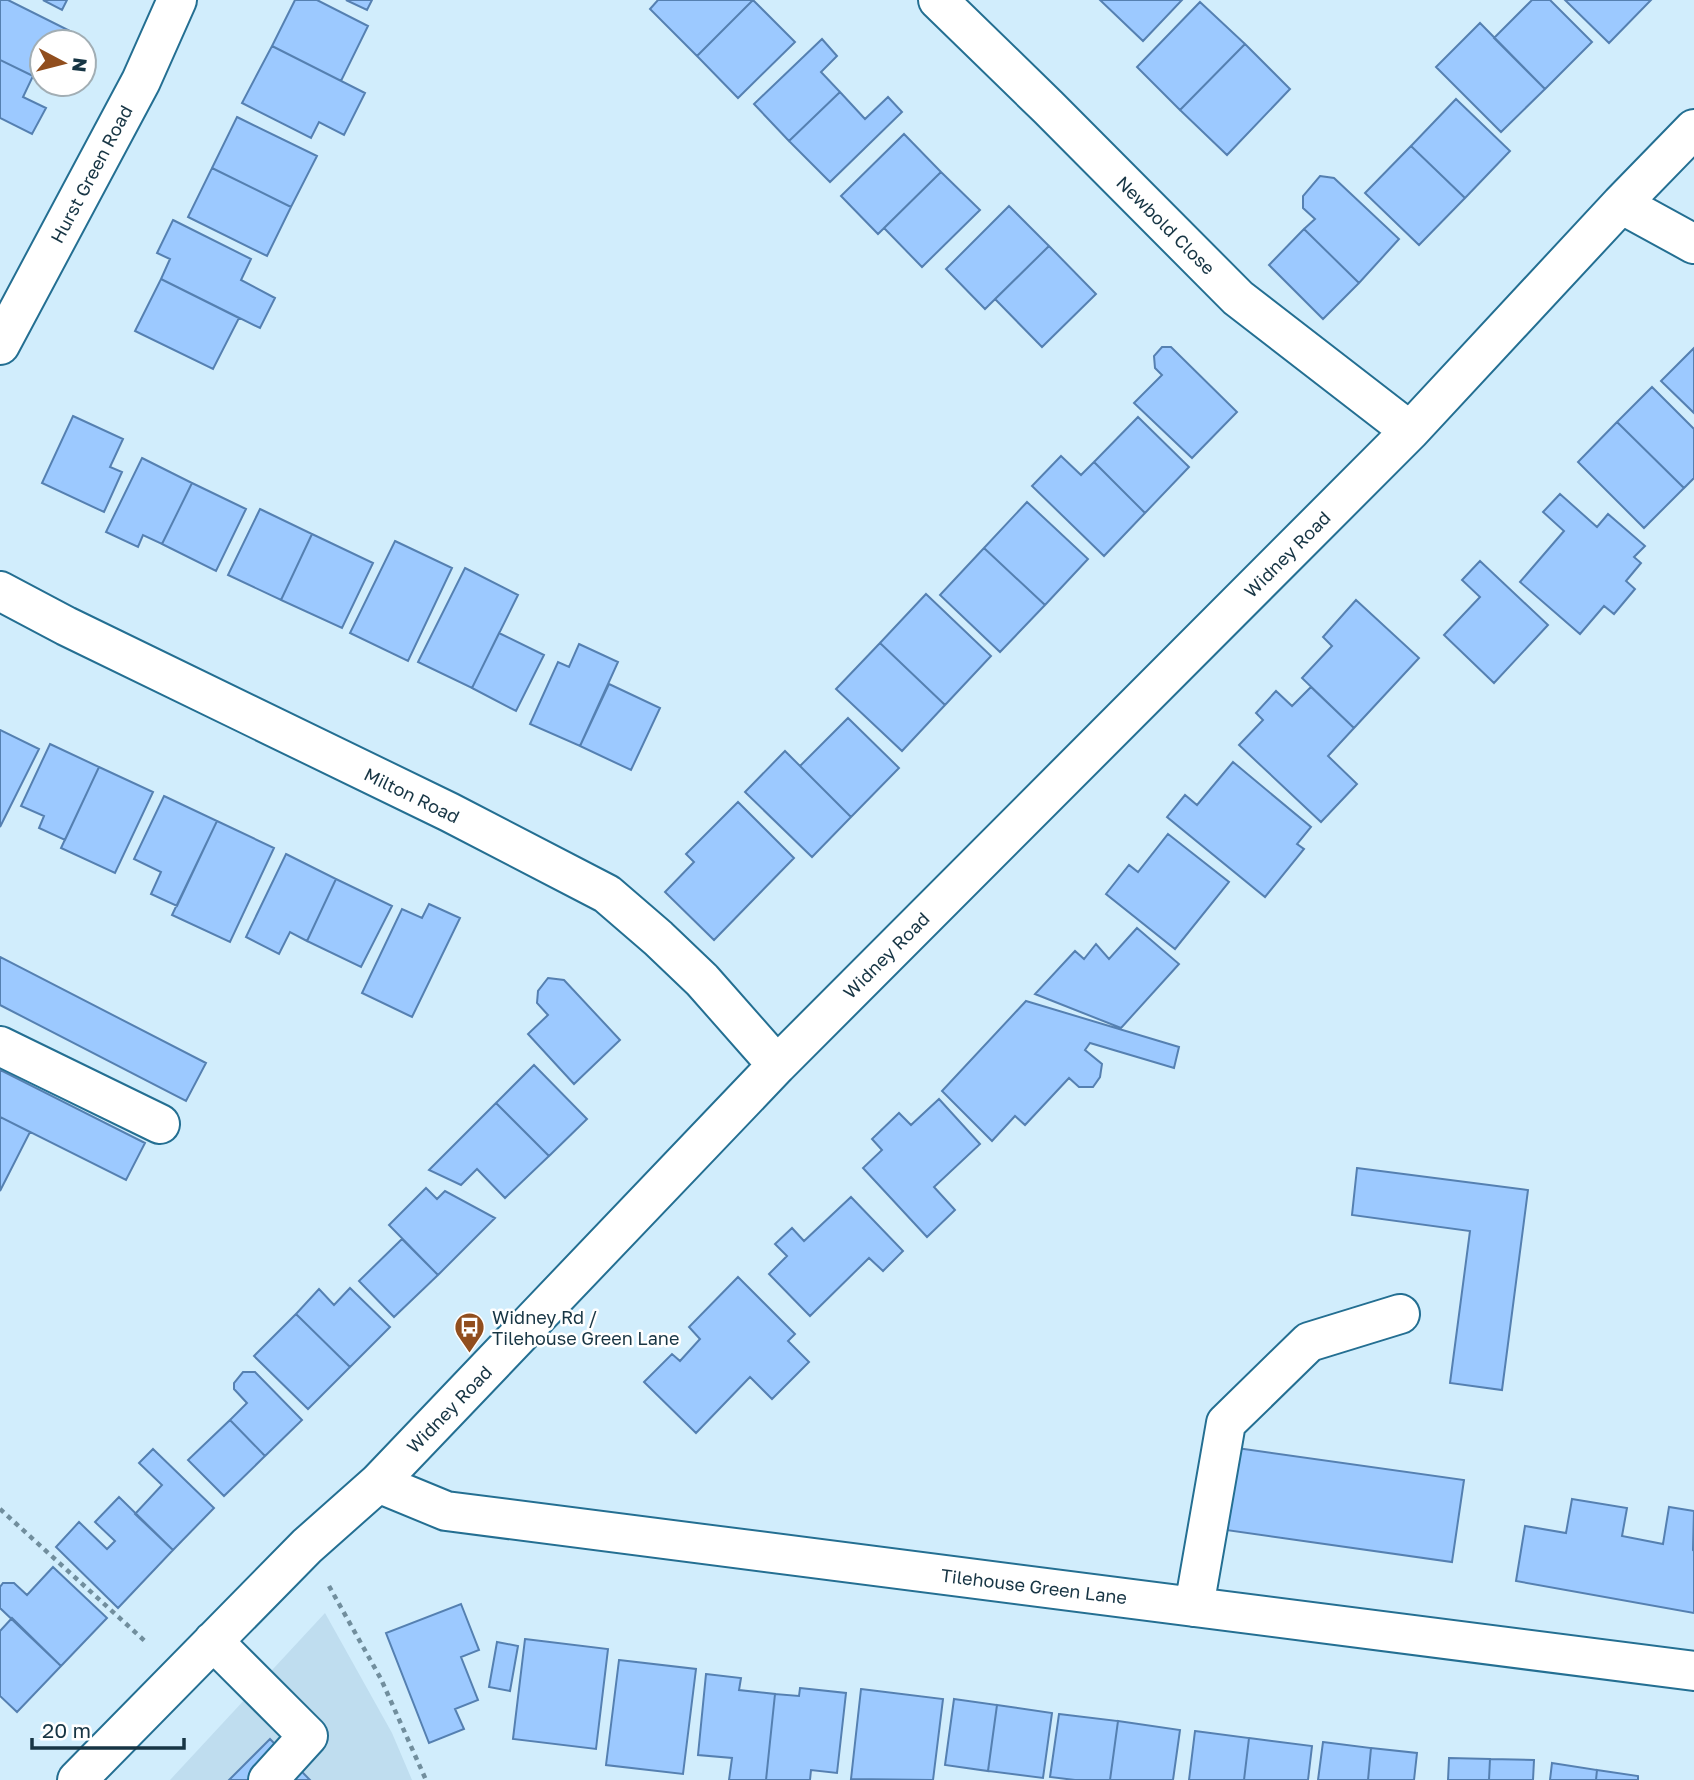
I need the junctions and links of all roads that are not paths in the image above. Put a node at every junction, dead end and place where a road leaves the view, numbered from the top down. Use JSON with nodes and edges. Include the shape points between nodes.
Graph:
{"nodes":[{"id":1,"x":177,"y":0,"type":"edge"},
{"id":2,"x":938,"y":0,"type":"edge"},
{"id":3,"x":1694,"y":129,"type":"edge"},
{"id":4,"x":1621,"y":204,"type":"junction"},
{"id":5,"x":1694,"y":244,"type":"edge"},
{"id":6,"x":0,"y":345,"type":"edge"},
{"id":7,"x":1410,"y":431,"type":"junction"},
{"id":8,"x":0,"y":592,"type":"edge"},
{"id":9,"x":0,"y":1046,"type":"edge"},
{"id":10,"x":776,"y":1065,"type":"junction"},
{"id":11,"x":160,"y":1124,"type":"dead end"},
{"id":12,"x":1400,"y":1314,"type":"dead end"},
{"id":13,"x":378,"y":1483,"type":"junction"},
{"id":14,"x":1194,"y":1607,"type":"junction"},
{"id":15,"x":213,"y":1641,"type":"junction"},
{"id":16,"x":1694,"y":1671,"type":"edge"},
{"id":17,"x":95,"y":1774,"type":"edge"},
{"id":18,"x":268,"y":1780,"type":"edge"}],
"edges":[{"from":1,"to":6,"type":"street","name":"Hurst Green Road","via":[[141,81]]},
{"from":2,"to":7,"type":"street","name":"Newbold Close","via":[[1238,298]]},
{"from":3,"to":4,"type":"street","name":"Widney Road"},
{"from":4,"to":5,"type":"street"},
{"from":4,"to":7,"type":"street","name":"Widney Road"},
{"from":7,"to":10,"type":"street","name":"Widney Road"},
{"from":8,"to":10,"type":"street","name":"Milton Road","via":[[607,894],[702,980]]},
{"from":9,"to":11,"type":"street"},
{"from":10,"to":13,"type":"street","name":"Widney Road"},
{"from":12,"to":14,"type":"street","via":[[1309,1342],[1226,1423]]},
{"from":13,"to":14,"type":"street","name":"Tilehouse Green Lane","via":[[446,1511]]},
{"from":13,"to":15,"type":"street","name":"Widney Road","via":[[307,1546]]},
{"from":14,"to":16,"type":"street","name":"Tilehouse Green Lane"},
{"from":15,"to":17,"type":"street","name":"Widney Road"},
{"from":15,"to":18,"type":"street","via":[[308,1736]]}]}
